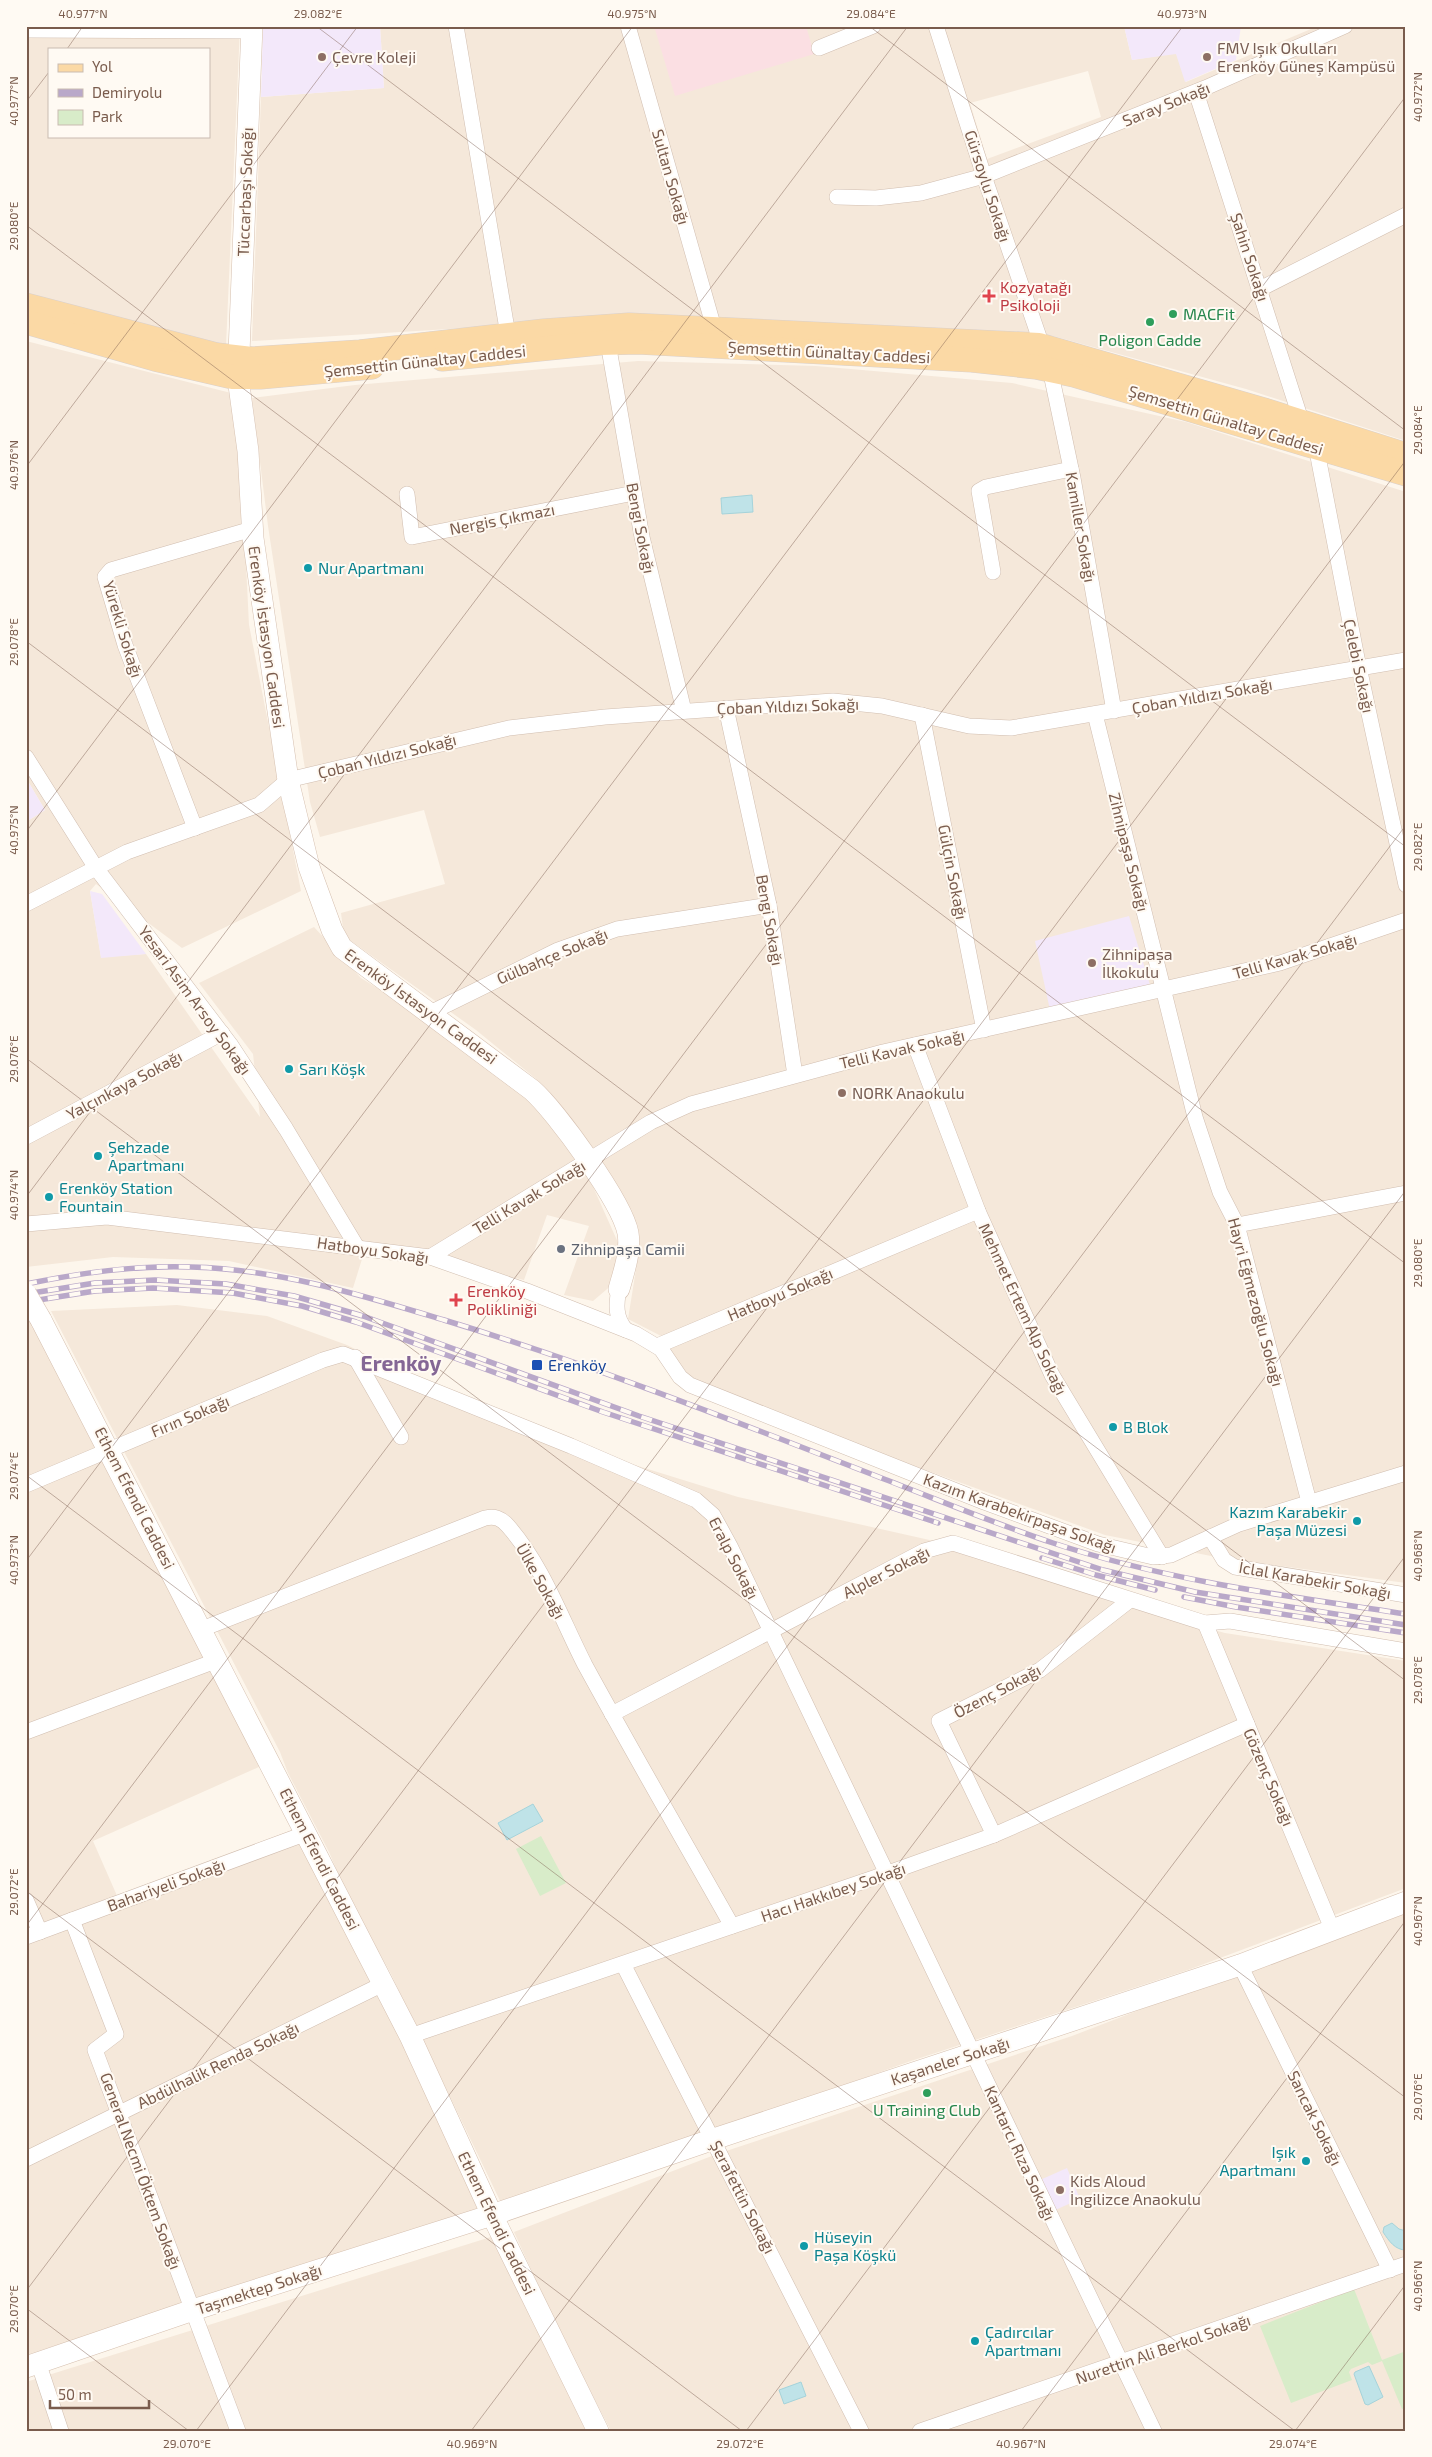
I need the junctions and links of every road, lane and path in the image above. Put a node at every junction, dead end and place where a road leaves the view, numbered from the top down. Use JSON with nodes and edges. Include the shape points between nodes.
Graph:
{"nodes":[{"id":1,"x":456,"y":26,"type":"edge"},
{"id":2,"x":628,"y":26,"type":"edge"},
{"id":3,"x":873,"y":26,"type":"edge"},
{"id":4,"x":936,"y":26,"type":"edge"},
{"id":5,"x":1345,"y":26,"type":"edge"},
{"id":6,"x":252,"y":29,"type":"edge"},
{"id":7,"x":26,"y":30,"type":"edge"},
{"id":8,"x":819,"y":48,"type":"dead end"},
{"id":9,"x":1196,"y":92,"type":"junction"},
{"id":10,"x":984,"y":176,"type":"junction"},
{"id":11,"x":837,"y":197,"type":"dead end"},
{"id":12,"x":1406,"y":215,"type":"edge"},
{"id":13,"x":1260,"y":289,"type":"junction"},
{"id":14,"x":26,"y":305,"type":"edge"},
{"id":15,"x":26,"y":322,"type":"edge"},
{"id":16,"x":714,"y":328,"type":"junction"},
{"id":17,"x":508,"y":335,"type":"junction"},
{"id":18,"x":608,"y":343,"type":"junction"},
{"id":19,"x":1042,"y":345,"type":"junction"},
{"id":20,"x":238,"y":368,"type":"junction"},
{"id":21,"x":1050,"y":369,"type":"junction"},
{"id":22,"x":1302,"y":423,"type":"junction"},
{"id":23,"x":1336,"y":434,"type":"junction"},
{"id":24,"x":1314,"y":446,"type":"junction"},
{"id":25,"x":1406,"y":455,"type":"edge"},
{"id":26,"x":1071,"y":469,"type":"junction"},
{"id":27,"x":1406,"y":474,"type":"edge"},
{"id":28,"x":634,"y":493,"type":"junction"},
{"id":29,"x":406,"y":494,"type":"dead end"},
{"id":30,"x":252,"y":529,"type":"junction"},
{"id":31,"x":993,"y":572,"type":"dead end"},
{"id":32,"x":1406,"y":660,"type":"edge"},
{"id":33,"x":1359,"y":668,"type":"junction"},
{"id":34,"x":726,"y":708,"type":"junction"},
{"id":35,"x":684,"y":711,"type":"junction"},
{"id":36,"x":1114,"y":711,"type":"junction"},
{"id":37,"x":1095,"y":714,"type":"junction"},
{"id":38,"x":922,"y":715,"type":"junction"},
{"id":39,"x":26,"y":757,"type":"edge"},
{"id":40,"x":288,"y":780,"type":"junction"},
{"id":41,"x":259,"y":805,"type":"junction"},
{"id":42,"x":294,"y":806,"type":"junction"},
{"id":43,"x":195,"y":828,"type":"junction"},
{"id":44,"x":96,"y":868,"type":"junction"},
{"id":45,"x":1406,"y":885,"type":"edge"},
{"id":46,"x":26,"y":904,"type":"edge"},
{"id":47,"x":768,"y":905,"type":"junction"},
{"id":48,"x":1406,"y":920,"type":"edge"},
{"id":49,"x":1163,"y":990,"type":"junction"},
{"id":50,"x":430,"y":1013,"type":"junction"},
{"id":51,"x":984,"y":1030,"type":"junction"},
{"id":52,"x":222,"y":1033,"type":"junction"},
{"id":53,"x":915,"y":1045,"type":"junction"},
{"id":54,"x":795,"y":1075,"type":"junction"},
{"id":55,"x":26,"y":1137,"type":"edge"},
{"id":56,"x":588,"y":1161,"type":"junction"},
{"id":57,"x":1406,"y":1193,"type":"edge"},
{"id":58,"x":978,"y":1211,"type":"junction"},
{"id":59,"x":26,"y":1224,"type":"edge"},
{"id":60,"x":1237,"y":1225,"type":"junction"},
{"id":61,"x":357,"y":1247,"type":"junction"},
{"id":62,"x":430,"y":1257,"type":"junction"},
{"id":63,"x":619,"y":1289,"type":"junction"},
{"id":64,"x":26,"y":1294,"type":"edge"},
{"id":65,"x":590,"y":1315,"type":"junction"},
{"id":66,"x":626,"y":1330,"type":"junction"},
{"id":67,"x":656,"y":1346,"type":"junction"},
{"id":68,"x":355,"y":1357,"type":"junction"},
{"id":69,"x":401,"y":1437,"type":"dead end"},
{"id":70,"x":110,"y":1449,"type":"junction"},
{"id":71,"x":1406,"y":1473,"type":"edge"},
{"id":72,"x":26,"y":1485,"type":"edge"},
{"id":73,"x":1309,"y":1502,"type":"junction"},
{"id":74,"x":1210,"y":1537,"type":"junction"},
{"id":75,"x":1162,"y":1557,"type":"junction"},
{"id":76,"x":1406,"y":1595,"type":"edge"},
{"id":77,"x":1130,"y":1600,"type":"junction"},
{"id":78,"x":1205,"y":1623,"type":"junction"},
{"id":79,"x":202,"y":1629,"type":"junction"},
{"id":80,"x":771,"y":1632,"type":"junction"},
{"id":81,"x":1406,"y":1651,"type":"edge"},
{"id":82,"x":218,"y":1660,"type":"junction"},
{"id":83,"x":612,"y":1714,"type":"junction"},
{"id":84,"x":1247,"y":1724,"type":"junction"},
{"id":85,"x":26,"y":1732,"type":"edge"},
{"id":86,"x":307,"y":1833,"type":"junction"},
{"id":87,"x":994,"y":1835,"type":"junction"},
{"id":88,"x":888,"y":1873,"type":"junction"},
{"id":89,"x":26,"y":1900,"type":"edge"},
{"id":90,"x":1406,"y":1902,"type":"edge"},
{"id":91,"x":72,"y":1920,"type":"junction"},
{"id":92,"x":732,"y":1926,"type":"junction"},
{"id":93,"x":1334,"y":1931,"type":"junction"},
{"id":94,"x":33,"y":1935,"type":"edge"},
{"id":95,"x":623,"y":1964,"type":"junction"},
{"id":96,"x":1240,"y":1965,"type":"junction"},
{"id":97,"x":383,"y":1984,"type":"junction"},
{"id":98,"x":410,"y":2036,"type":"junction"},
{"id":99,"x":973,"y":2054,"type":"junction"},
{"id":100,"x":119,"y":2113,"type":"junction"},
{"id":101,"x":714,"y":2139,"type":"junction"},
{"id":102,"x":26,"y":2159,"type":"edge"},
{"id":103,"x":492,"y":2215,"type":"junction"},
{"id":104,"x":1406,"y":2264,"type":"edge"},
{"id":105,"x":1390,"y":2270,"type":"junction"},
{"id":106,"x":193,"y":2310,"type":"junction"},
{"id":107,"x":1122,"y":2363,"type":"junction"},
{"id":108,"x":32,"y":2364,"type":"edge"},
{"id":109,"x":61,"y":2431,"type":"edge"},
{"id":110,"x":238,"y":2431,"type":"edge"},
{"id":111,"x":598,"y":2431,"type":"edge"},
{"id":112,"x":861,"y":2431,"type":"edge"},
{"id":113,"x":920,"y":2431,"type":"edge"},
{"id":114,"x":1154,"y":2431,"type":"edge"}],
"edges":[{"from":1,"to":17,"type":"street"},
{"from":2,"to":16,"type":"street","name":"Sultan Sokağı"},
{"from":3,"to":8,"type":"street"},
{"from":4,"to":10,"type":"street","name":"Gürsoylu Sokağı"},
{"from":5,"to":9,"type":"street","name":"Saray Sokağı"},
{"from":6,"to":7,"type":"street"},
{"from":6,"to":20,"type":"street","name":"Tüccarbaşı Sokağı"},
{"from":9,"to":10,"type":"street","name":"Saray Sokağı"},
{"from":9,"to":13,"type":"street","name":"Şahin Sokağı"},
{"from":10,"to":11,"type":"street","name":"Saray Sokağı","via":[[921,193],[876,198]]},
{"from":10,"to":19,"type":"street","name":"Gürsoylu Sokağı"},
{"from":12,"to":13,"type":"street"},
{"from":13,"to":22,"type":"street","name":"Şahin Sokağı"},
{"from":14,"to":20,"type":"main road","name":"Şemsettin Günaltay Caddesi","via":[[217,355]]},
{"from":15,"to":20,"type":"main road","name":"Şemsettin Günaltay Caddesi","via":[[163,361]]},
{"from":16,"to":17,"type":"main road","name":"Şemsettin Günaltay Caddesi","via":[[619,325]]},
{"from":16,"to":19,"type":"main road","name":"Şemsettin Günaltay Caddesi"},
{"from":17,"to":20,"type":"main road","name":"Şemsettin Günaltay Caddesi"},
{"from":18,"to":20,"type":"main road","name":"Şemsettin Günaltay Caddesi","via":[[354,369]]},
{"from":18,"to":21,"type":"main road","name":"Şemsettin Günaltay Caddesi","via":[[788,349],[979,361]]},
{"from":18,"to":28,"type":"street","name":"Bengi Sokağı"},
{"from":19,"to":21,"type":"street","name":"Kamiller Sokağı"},
{"from":19,"to":22,"type":"main road","name":"Şemsettin Günaltay Caddesi"},
{"from":20,"to":30,"type":"street","name":"Erenköy İstasyon Caddesi"},
{"from":21,"to":24,"type":"main road","name":"Şemsettin Günaltay Caddesi"},
{"from":21,"to":26,"type":"street","name":"Kamiller Sokağı"},
{"from":22,"to":23,"type":"main road","name":"Şemsettin Günaltay Caddesi"},
{"from":23,"to":24,"type":"street","via":[[1320,435]]},
{"from":23,"to":25,"type":"main road","name":"Şemsettin Günaltay Caddesi"},
{"from":24,"to":27,"type":"main road","name":"Şemsettin Günaltay Caddesi"},
{"from":24,"to":33,"type":"street","name":"Çelebi Sokağı"},
{"from":26,"to":31,"type":"street","via":[[980,490]]},
{"from":26,"to":36,"type":"street","name":"Kamiller Sokağı"},
{"from":28,"to":29,"type":"street","name":"Nergis Çıkmazı","via":[[412,537]]},
{"from":28,"to":35,"type":"street","name":"Bengi Sokağı","via":[[651,581]]},
{"from":30,"to":40,"type":"street","name":"Erenköy İstasyon Caddesi"},
{"from":30,"to":43,"type":"street","name":"Yürekli Sokağı","via":[[111,570],[105,576],[125,645]]},
{"from":32,"to":33,"type":"street","name":"Çoban Yıldızı Sokağı"},
{"from":33,"to":36,"type":"street","name":"Çoban Yıldızı Sokağı"},
{"from":33,"to":45,"type":"street","name":"Çelebi Sokağı"},
{"from":34,"to":35,"type":"street","name":"Çoban Yıldızı Sokağı"},
{"from":34,"to":38,"type":"street","name":"Çoban Yıldızı Sokağı","via":[[843,702]]},
{"from":34,"to":47,"type":"street","name":"Bengi Sokağı"},
{"from":35,"to":40,"type":"street","name":"Çoban Yıldızı Sokağı","via":[[555,721],[509,728]]},
{"from":36,"to":37,"type":"street","name":"Çoban Yıldızı Sokağı"},
{"from":37,"to":38,"type":"street","name":"Çoban Yıldızı Sokağı","via":[[1006,728],[969,726]]},
{"from":37,"to":49,"type":"street","name":"Zihnipaşa Sokağı"},
{"from":38,"to":51,"type":"street","name":"Gülçin Sokağı"},
{"from":39,"to":44,"type":"street","name":"Yesari Asim Arsoy Sokağı"},
{"from":40,"to":41,"type":"street"},
{"from":40,"to":42,"type":"street","name":"Erenköy İstasyon Caddesi"},
{"from":41,"to":42,"type":"street"},
{"from":41,"to":43,"type":"street"},
{"from":42,"to":50,"type":"street","name":"Erenköy İstasyon Caddesi","via":[[310,867],[338,944]]},
{"from":43,"to":44,"type":"street","via":[[137,848]]},
{"from":44,"to":46,"type":"street"},
{"from":44,"to":52,"type":"street","name":"Yesari Asim Arsoy Sokağı"},
{"from":47,"to":50,"type":"street","name":"Gülbahçe Sokağı","via":[[617,929],[558,950]]},
{"from":47,"to":54,"type":"street","name":"Bengi Sokağı"},
{"from":48,"to":49,"type":"street","name":"Telli Kavak Sokağı","via":[[1301,957]]},
{"from":49,"to":51,"type":"street","name":"Telli Kavak Sokağı"},
{"from":49,"to":60,"type":"street","name":"Hayri Eğmezoğlu Sokağı","via":[[1200,1133],[1220,1192]]},
{"from":50,"to":56,"type":"street","name":"Erenköy İstasyon Caddesi","via":[[539,1095]]},
{"from":51,"to":53,"type":"street","name":"Telli Kavak Sokağı"},
{"from":52,"to":55,"type":"street","name":"Yalçınkaya Sokağı"},
{"from":52,"to":61,"type":"street","name":"Yesari Asim Arsoy Sokağı","via":[[280,1120]]},
{"from":53,"to":54,"type":"street","name":"Telli Kavak Sokağı"},
{"from":53,"to":58,"type":"street","name":"Mehmet Ertem Alp Sokağı"},
{"from":54,"to":56,"type":"street","name":"Telli Kavak Sokağı","via":[[684,1107],[651,1122]]},
{"from":56,"to":62,"type":"street","name":"Telli Kavak Sokağı"},
{"from":56,"to":63,"type":"street","name":"Erenköy İstasyon Caddesi","via":[[628,1230],[628,1253]]},
{"from":57,"to":60,"type":"street"},
{"from":58,"to":67,"type":"street","name":"Hatboyu Sokağı"},
{"from":58,"to":75,"type":"street","name":"Mehmet Ertem Alp Sokağı","via":[[1059,1389]]},
{"from":59,"to":61,"type":"street","name":"Hatboyu Sokağı","via":[[106,1217]]},
{"from":60,"to":73,"type":"street","name":"Hayri Eğmezoğlu Sokağı"},
{"from":61,"to":62,"type":"street","name":"Hatboyu Sokağı"},
{"from":62,"to":65,"type":"street","name":"Hatboyu Sokağı"},
{"from":63,"to":65,"type":"street","name":"Erenköy İstasyon Caddesi","via":[[606,1307]]},
{"from":63,"to":66,"type":"street","via":[[617,1312]]},
{"from":64,"to":70,"type":"street","name":"Ethem Efendi Caddesi","bridge":true},
{"from":65,"to":66,"type":"street","name":"Hatboyu Sokağı"},
{"from":66,"to":67,"type":"street","name":"Hatboyu Sokağı"},
{"from":67,"to":75,"type":"street","name":"Kazım Karabekirpaşa Sokağı","via":[[690,1385],[1068,1533],[1105,1546]]},
{"from":68,"to":69,"type":"street"},
{"from":68,"to":70,"type":"street","name":"Fırın Sokağı","via":[[343,1354],[332,1357]]},
{"from":68,"to":80,"type":"street","name":"Eralp Sokağı","via":[[680,1492],[704,1505],[719,1526]]},
{"from":70,"to":72,"type":"street","name":"Fırın Sokağı"},
{"from":70,"to":79,"type":"street","name":"Ethem Efendi Caddesi"},
{"from":71,"to":73,"type":"street","name":"Kazım Karabekirpaşa Sokağı"},
{"from":73,"to":74,"type":"street","name":"Kazım Karabekirpaşa Sokağı","via":[[1239,1524]]},
{"from":74,"to":75,"type":"street","name":"Kazım Karabekirpaşa Sokağı","via":[[1176,1554]]},
{"from":74,"to":76,"type":"street","name":"İclal Karabekir Sokağı","via":[[1224,1560],[1235,1567]]},
{"from":77,"to":78,"type":"street","name":"Alpler Sokağı"},
{"from":77,"to":80,"type":"street","name":"Alpler Sokağı","via":[[953,1543],[924,1551]]},
{"from":77,"to":87,"type":"street","name":"Özenç Sokağı","via":[[1040,1670],[939,1721]]},
{"from":78,"to":81,"type":"street","via":[[1230,1621]]},
{"from":78,"to":84,"type":"street","name":"Gözenç Sokağı"},
{"from":79,"to":82,"type":"street","name":"Ethem Efendi Caddesi"},
{"from":79,"to":83,"type":"street","name":"Ülke Sokağı","via":[[485,1518],[495,1517],[509,1526],[536,1566]]},
{"from":80,"to":83,"type":"street","name":"Alpler Sokağı"},
{"from":80,"to":88,"type":"street","name":"Eralp Sokağı"},
{"from":82,"to":85,"type":"street"},
{"from":82,"to":86,"type":"street","name":"Ethem Efendi Caddesi"},
{"from":83,"to":92,"type":"street","name":"Ülke Sokağı"},
{"from":84,"to":87,"type":"street","name":"Hacı Hakkıbey Sokağı"},
{"from":84,"to":93,"type":"street","name":"Gözenç Sokağı"},
{"from":86,"to":91,"type":"street","name":"Bahariyeli Sokağı"},
{"from":86,"to":97,"type":"street","name":"Ethem Efendi Caddesi"},
{"from":87,"to":88,"type":"street","name":"Hacı Hakkıbey Sokağı"},
{"from":88,"to":92,"type":"street","name":"Hacı Hakkıbey Sokağı"},
{"from":88,"to":99,"type":"street","name":"Kantarcı Rıza Sokağı"},
{"from":89,"to":94,"type":"street"},
{"from":90,"to":93,"type":"street","name":"Kaşaneler Sokağı"},
{"from":91,"to":94,"type":"street","name":"Bahariyeli Sokağı"},
{"from":91,"to":100,"type":"street","name":"General Necmi Öktem Sokağı","via":[[116,2034],[96,2050]]},
{"from":92,"to":95,"type":"street","name":"Hacı Hakkıbey Sokağı"},
{"from":93,"to":96,"type":"street","name":"Kaşaneler Sokağı"},
{"from":95,"to":98,"type":"street","name":"Hacı Hakkıbey Sokağı"},
{"from":95,"to":101,"type":"street","name":"Şerafettin Sokağı"},
{"from":96,"to":99,"type":"street","name":"Kaşaneler Sokağı"},
{"from":96,"to":105,"type":"street","name":"Sancak Sokağı"},
{"from":97,"to":98,"type":"street","name":"Ethem Efendi Caddesi"},
{"from":97,"to":100,"type":"street","name":"Abdülhalik Renda Sokağı"},
{"from":98,"to":103,"type":"street","name":"Ethem Efendi Caddesi"},
{"from":99,"to":101,"type":"street","name":"Kaşaneler Sokağı"},
{"from":99,"to":107,"type":"street","name":"Kantarcı Rıza Sokağı"},
{"from":100,"to":102,"type":"street","name":"Abdülhalik Renda Sokağı"},
{"from":100,"to":106,"type":"street","name":"General Necmi Öktem Sokağı"},
{"from":101,"to":103,"type":"street","name":"Kaşaneler Sokağı"},
{"from":101,"to":112,"type":"street","name":"Şerafettin Sokağı"},
{"from":103,"to":106,"type":"street","name":"Taşmektep Sokağı"},
{"from":103,"to":111,"type":"street","name":"Ethem Efendi Caddesi"},
{"from":104,"to":105,"type":"street","name":"Nurettin Ali Berkol Sokağı"},
{"from":105,"to":107,"type":"street","name":"Nurettin Ali Berkol Sokağı"},
{"from":106,"to":108,"type":"street","name":"Taşmektep Sokağı"},
{"from":106,"to":110,"type":"street","name":"General Necmi Öktem Sokağı"},
{"from":107,"to":113,"type":"street","name":"Nurettin Ali Berkol Sokağı"},
{"from":107,"to":114,"type":"street","name":"Kantarcı Rıza Sokağı"},
{"from":108,"to":109,"type":"street"}]}
